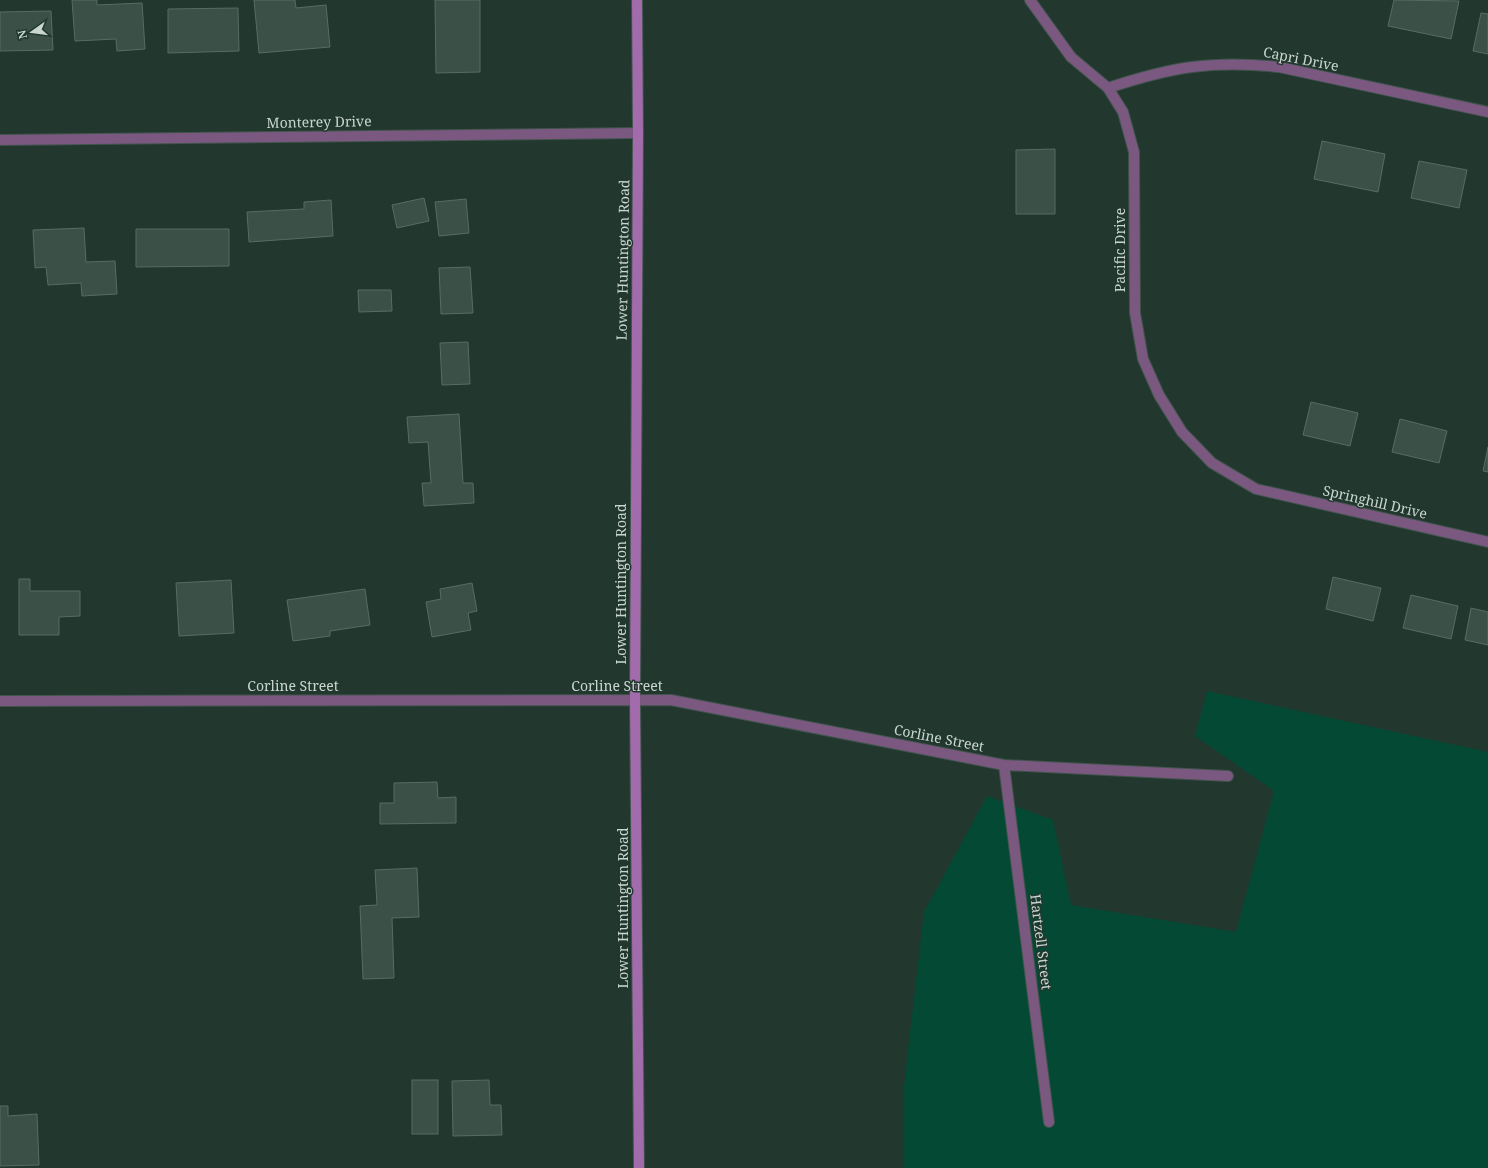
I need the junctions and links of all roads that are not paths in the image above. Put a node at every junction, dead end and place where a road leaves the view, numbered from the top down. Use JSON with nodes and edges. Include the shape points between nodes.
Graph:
{"nodes":[{"id":1,"x":637,"y":0,"type":"edge"},
{"id":2,"x":1030,"y":0,"type":"edge"},
{"id":3,"x":1108,"y":88,"type":"junction"},
{"id":4,"x":1488,"y":112,"type":"edge"},
{"id":5,"x":638,"y":133,"type":"junction"},
{"id":6,"x":0,"y":140,"type":"edge"},
{"id":7,"x":1256,"y":489,"type":"joint"},
{"id":8,"x":1488,"y":542,"type":"edge"},
{"id":9,"x":635,"y":699,"type":"junction"},
{"id":10,"x":0,"y":700,"type":"edge"},
{"id":11,"x":1004,"y":765,"type":"junction"},
{"id":12,"x":1228,"y":776,"type":"dead end"},
{"id":13,"x":1049,"y":1122,"type":"dead end"},
{"id":14,"x":639,"y":1168,"type":"edge"}],
"edges":[{"from":1,"to":5,"type":"main road","name":"Lower Huntington Road"},
{"from":2,"to":3,"type":"street","name":"Pacific Drive","via":[[1071,58]]},
{"from":3,"to":4,"type":"street","name":"Capri Drive","via":[[1185,66],[1247,63],[1279,67]]},
{"from":3,"to":7,"type":"street","name":"Pacific Drive","via":[[1123,112],[1134,152],[1135,313],[1144,359],[1159,395],[1182,432],[1212,463]]},
{"from":5,"to":6,"type":"street","name":"Monterey Drive"},
{"from":5,"to":9,"type":"main road","name":"Lower Huntington Road"},
{"from":7,"to":8,"type":"street","name":"Springhill Drive"},
{"from":9,"to":10,"type":"street","name":"Corline Street"},
{"from":9,"to":11,"type":"street","name":"Corline Street","via":[[671,700]]},
{"from":9,"to":14,"type":"main road","name":"Lower Huntington Road"},
{"from":11,"to":12,"type":"street","name":"Corline Street"},
{"from":11,"to":13,"type":"street","name":"Hartzell Street"}]}
